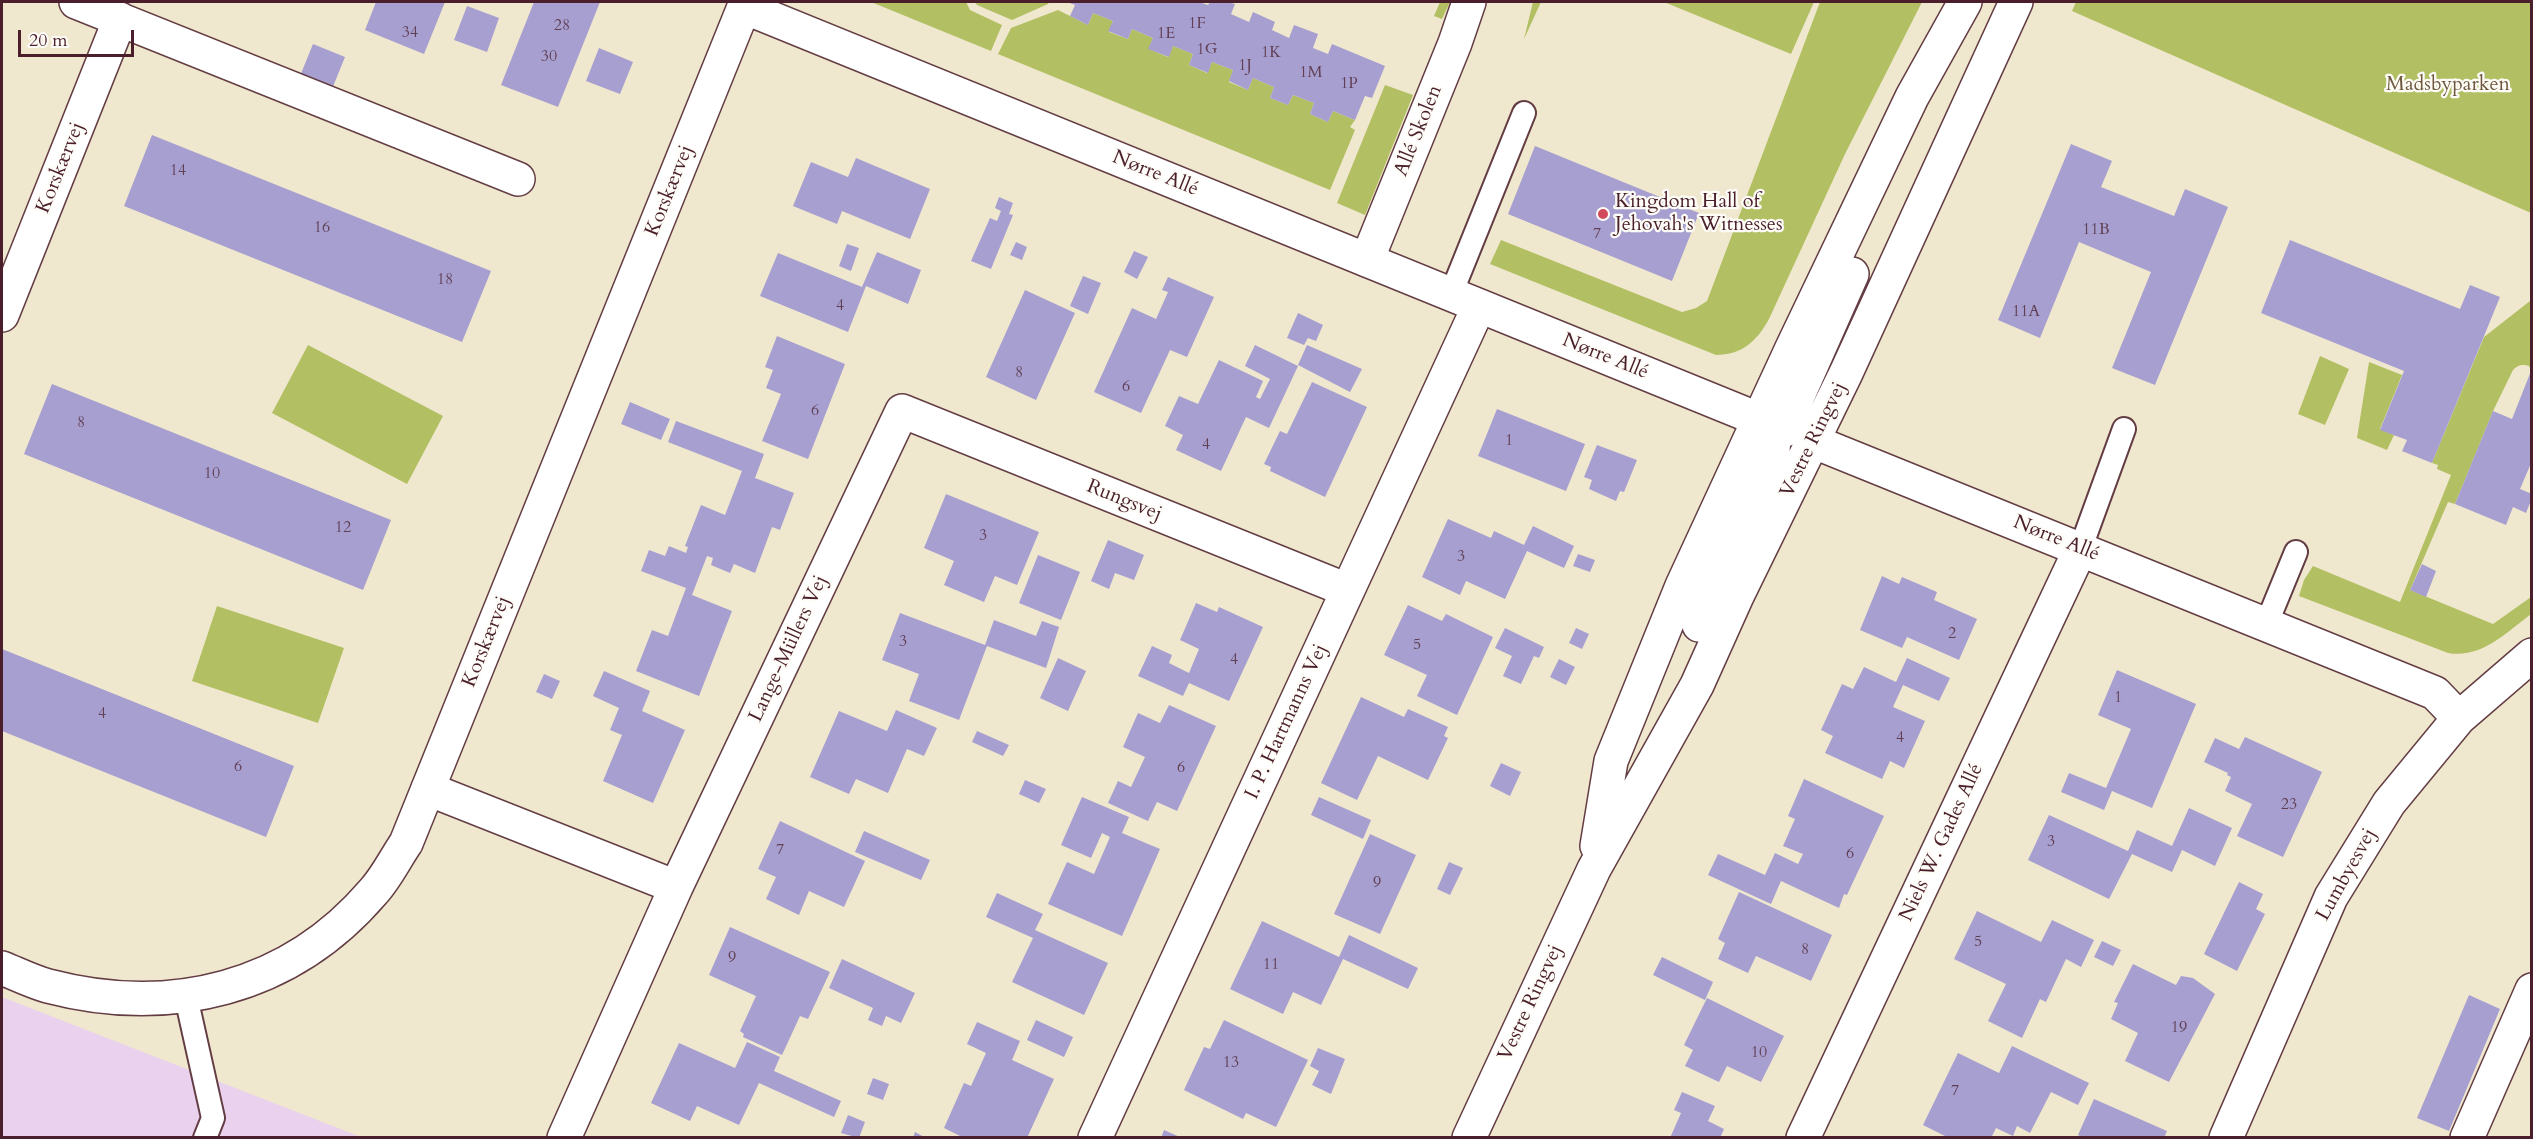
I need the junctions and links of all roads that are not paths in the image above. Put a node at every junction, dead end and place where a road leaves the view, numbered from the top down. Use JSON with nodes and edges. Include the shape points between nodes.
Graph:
{"nodes":[{"id":1,"x":76,"y":2,"type":"edge"},
{"id":2,"x":1469,"y":2,"type":"edge"},
{"id":3,"x":1965,"y":2,"type":"edge"},
{"id":4,"x":2016,"y":2,"type":"edge"},
{"id":5,"x":745,"y":4,"type":"edge"},
{"id":6,"x":120,"y":19,"type":"junction"},
{"id":7,"x":1912,"y":97,"type":"junction"},
{"id":8,"x":1524,"y":113,"type":"dead end"},
{"id":9,"x":518,"y":179,"type":"dead end"},
{"id":10,"x":1366,"y":260,"type":"junction"},
{"id":11,"x":1465,"y":300,"type":"junction"},
{"id":12,"x":2,"y":315,"type":"edge"},
{"id":13,"x":902,"y":411,"type":"joint"},
{"id":14,"x":1760,"y":419,"type":"junction"},
{"id":15,"x":2124,"y":429,"type":"dead end"},
{"id":16,"x":1812,"y":441,"type":"junction"},
{"id":17,"x":2080,"y":550,"type":"junction"},
{"id":18,"x":2296,"y":552,"type":"dead end"},
{"id":19,"x":1347,"y":591,"type":"junction"},
{"id":20,"x":2266,"y":625,"type":"junction"},
{"id":21,"x":2532,"y":655,"type":"edge"},
{"id":22,"x":2459,"y":718,"type":"junction"},
{"id":23,"x":428,"y":789,"type":"junction"},
{"id":24,"x":1594,"y":869,"type":"junction"},
{"id":25,"x":676,"y":887,"type":"junction"},
{"id":26,"x":2,"y":968,"type":"edge"},
{"id":27,"x":2532,"y":990,"type":"edge"},
{"id":28,"x":186,"y":997,"type":"junction"},
{"id":29,"x":205,"y":1137,"type":"edge"},
{"id":30,"x":564,"y":1137,"type":"edge"},
{"id":31,"x":1095,"y":1137,"type":"edge"},
{"id":32,"x":1469,"y":1137,"type":"edge"},
{"id":33,"x":1803,"y":1137,"type":"edge"},
{"id":34,"x":2226,"y":1137,"type":"edge"},
{"id":35,"x":2467,"y":1137,"type":"edge"}],
"edges":[{"from":1,"to":6,"type":"street"},
{"from":2,"to":10,"type":"street","name":"Allé Skolen"},
{"from":3,"to":7,"type":"street","name":"Vestre Ringvej"},
{"from":4,"to":16,"type":"street","name":"Vestre Ringvej"},
{"from":5,"to":10,"type":"street","name":"Nørre Allé"},
{"from":5,"to":23,"type":"street","name":"Korskærvej"},
{"from":6,"to":9,"type":"street"},
{"from":6,"to":12,"type":"street","name":"Korskærvej"},
{"from":7,"to":14,"type":"street","name":"Vestre Ringvej"},
{"from":7,"to":16,"type":"street","via":[[1893,184],[1793,406],[1795,423]]},
{"from":8,"to":11,"type":"lane"},
{"from":10,"to":11,"type":"street","name":"Nørre Allé"},
{"from":11,"to":14,"type":"street","name":"Nørre Allé"},
{"from":11,"to":19,"type":"street","name":"I. P. Hartmanns Vej"},
{"from":13,"to":19,"type":"street","name":"Rungsvej"},
{"from":13,"to":25,"type":"street","name":"Lange-Müllers Vej"},
{"from":14,"to":16,"type":"street","name":"Nørre Allé"},
{"from":14,"to":24,"type":"street","name":"Vestre Ringvej","via":[[1682,586],[1611,761]]},
{"from":15,"to":17,"type":"lane"},
{"from":16,"to":17,"type":"street","name":"Nørre Allé"},
{"from":16,"to":24,"type":"street","name":"Vestre Ringvej","via":[[1697,685]]},
{"from":17,"to":20,"type":"street","name":"Nørre Allé"},
{"from":17,"to":33,"type":"street","name":"Niels W. Gades Allé"},
{"from":18,"to":20,"type":"lane"},
{"from":19,"to":31,"type":"street","name":"I. P. Hartmanns Vej"},
{"from":20,"to":22,"type":"street","name":"Nørre Allé","via":[[2435,693]]},
{"from":21,"to":22,"type":"street","name":"Lumbyesvej"},
{"from":22,"to":34,"type":"street","name":"Lumbyesvej","via":[[2389,803],[2331,897]]},
{"from":23,"to":25,"type":"street"},
{"from":23,"to":28,"type":"street","name":"Korskærvej","via":[[406,843],[374,891],[333,932],[285,965],[231,987]]},
{"from":24,"to":32,"type":"street","name":"Vestre Ringvej"},
{"from":25,"to":30,"type":"street","name":"Lange-Müllers Vej"},
{"from":26,"to":28,"type":"street","name":"Korskærvej","via":[[47,986],[116,998]]},
{"from":27,"to":35,"type":"street"},
{"from":28,"to":29,"type":"lane","via":[[213,1118]]}]}
